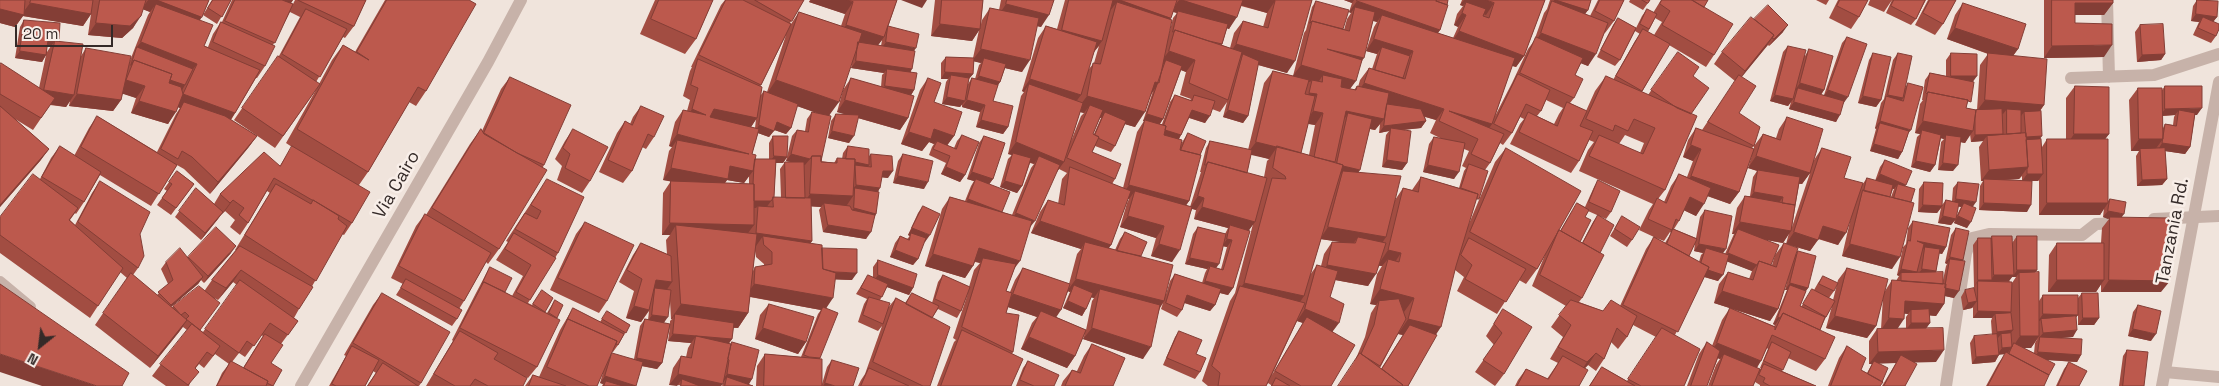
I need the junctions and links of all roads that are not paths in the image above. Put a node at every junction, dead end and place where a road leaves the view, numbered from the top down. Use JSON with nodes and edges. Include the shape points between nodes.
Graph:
{"nodes":[{"id":1,"x":521,"y":0,"type":"edge"},
{"id":2,"x":2107,"y":0,"type":"edge"},
{"id":3,"x":2219,"y":54,"type":"edge"},
{"id":4,"x":2109,"y":77,"type":"junction"},
{"id":5,"x":2071,"y":78,"type":"dead end"},
{"id":6,"x":2219,"y":82,"type":"edge"},
{"id":7,"x":2219,"y":216,"type":"edge"},
{"id":8,"x":2194,"y":217,"type":"junction"},
{"id":9,"x":0,"y":282,"type":"edge"},
{"id":10,"x":37,"y":312,"type":"edge"},
{"id":11,"x":2165,"y":372,"type":"junction"},
{"id":12,"x":2219,"y":377,"type":"edge"},
{"id":13,"x":301,"y":386,"type":"edge"},
{"id":14,"x":1946,"y":386,"type":"edge"},
{"id":15,"x":2162,"y":386,"type":"edge"}],
"edges":[{"from":1,"to":13,"type":"street","name":"Via Cairo"},
{"from":2,"to":4,"type":"street"},
{"from":3,"to":4,"type":"street","via":[[2154,75]]},
{"from":4,"to":5,"type":"street"},
{"from":6,"to":8,"type":"street","name":"Tanzania Rd."},
{"from":7,"to":8,"type":"street"},
{"from":8,"to":11,"type":"street","name":"Tanzania Rd."},
{"from":8,"to":14,"type":"street","via":[[2096,224],[2082,235],[1989,234],[1972,238],[1966,253]]},
{"from":9,"to":10,"type":"street"},
{"from":11,"to":12,"type":"street"},
{"from":11,"to":15,"type":"street","name":"Tanzania Rd."}]}
